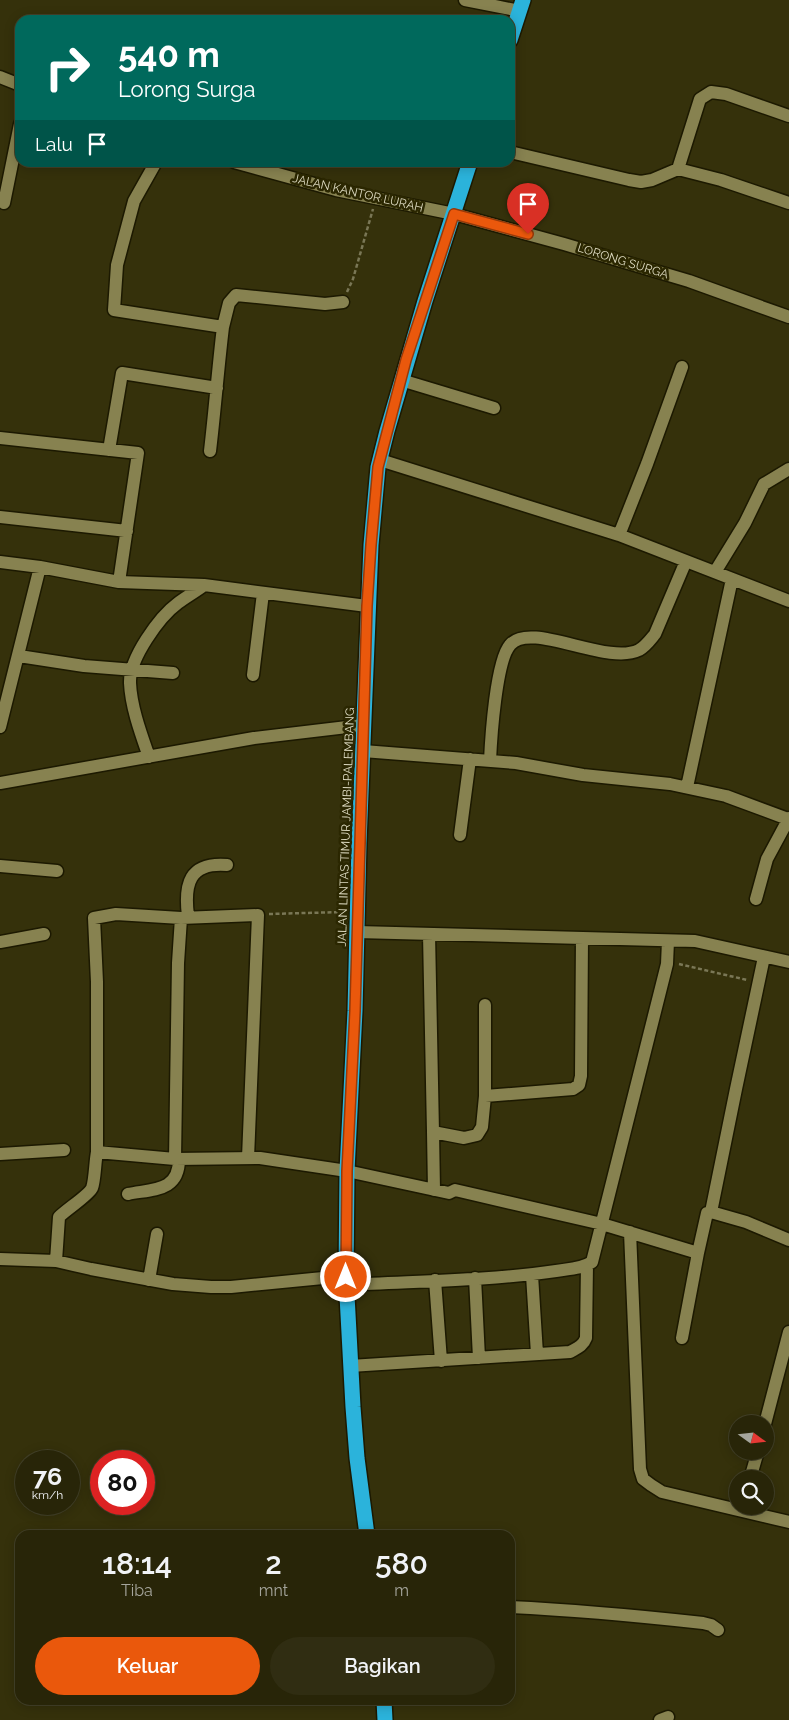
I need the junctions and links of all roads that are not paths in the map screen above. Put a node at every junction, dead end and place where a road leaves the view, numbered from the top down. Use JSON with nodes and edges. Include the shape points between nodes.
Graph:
{"nodes":[{"id":1,"x":465,"y":0,"type":"edge"},
{"id":2,"x":521,"y":6,"type":"edge"},
{"id":3,"x":515,"y":25,"type":"edge"},
{"id":4,"x":0,"y":77,"type":"edge"},
{"id":5,"x":15,"y":83,"type":"edge"},
{"id":6,"x":789,"y":116,"type":"edge"},
{"id":7,"x":15,"y":149,"type":"edge"},
{"id":8,"x":515,"y":153,"type":"edge"},
{"id":9,"x":153,"y":167,"type":"edge"},
{"id":10,"x":252,"y":167,"type":"edge"},
{"id":11,"x":468,"y":167,"type":"edge"},
{"id":12,"x":678,"y":169,"type":"junction"},
{"id":13,"x":4,"y":203,"type":"dead end"},
{"id":14,"x":789,"y":203,"type":"edge"},
{"id":15,"x":454,"y":214,"type":"junction"},
{"id":16,"x":343,"y":302,"type":"road end"},
{"id":17,"x":789,"y":317,"type":"edge"},
{"id":18,"x":224,"y":327,"type":"junction"},
{"id":19,"x":682,"y":367,"type":"dead end"},
{"id":20,"x":401,"y":380,"type":"junction"},
{"id":21,"x":217,"y":388,"type":"junction"},
{"id":22,"x":494,"y":408,"type":"dead end"},
{"id":23,"x":0,"y":438,"type":"edge"},
{"id":24,"x":109,"y":450,"type":"junction"},
{"id":25,"x":210,"y":450,"type":"dead end"},
{"id":26,"x":380,"y":460,"type":"junction"},
{"id":27,"x":789,"y":469,"type":"edge"},
{"id":28,"x":0,"y":517,"type":"edge"},
{"id":29,"x":127,"y":531,"type":"junction"},
{"id":30,"x":619,"y":535,"type":"junction"},
{"id":31,"x":686,"y":561,"type":"junction"},
{"id":32,"x":0,"y":562,"type":"edge"},
{"id":33,"x":40,"y":567,"type":"junction"},
{"id":34,"x":715,"y":572,"type":"junction"},
{"id":35,"x":732,"y":579,"type":"junction"},
{"id":36,"x":119,"y":582,"type":"junction"},
{"id":37,"x":204,"y":585,"type":"junction"},
{"id":38,"x":263,"y":593,"type":"junction"},
{"id":39,"x":789,"y":601,"type":"edge"},
{"id":40,"x":367,"y":606,"type":"junction"},
{"id":41,"x":18,"y":656,"type":"junction"},
{"id":42,"x":133,"y":669,"type":"junction"},
{"id":43,"x":173,"y":673,"type":"dead end"},
{"id":44,"x":253,"y":675,"type":"dead end"},
{"id":45,"x":364,"y":725,"type":"junction"},
{"id":46,"x":0,"y":727,"type":"edge"},
{"id":47,"x":363,"y":750,"type":"junction"},
{"id":48,"x":149,"y":757,"type":"junction"},
{"id":49,"x":470,"y":759,"type":"junction"},
{"id":50,"x":490,"y":761,"type":"junction"},
{"id":51,"x":0,"y":783,"type":"edge"},
{"id":52,"x":687,"y":787,"type":"junction"},
{"id":53,"x":789,"y":819,"type":"edge"},
{"id":54,"x":460,"y":835,"type":"dead end"},
{"id":55,"x":227,"y":865,"type":"dead end"},
{"id":56,"x":0,"y":866,"type":"edge"},
{"id":57,"x":57,"y":871,"type":"dead end"},
{"id":58,"x":756,"y":900,"type":"dead end"},
{"id":59,"x":185,"y":917,"type":"junction"},
{"id":60,"x":356,"y":932,"type":"junction"},
{"id":61,"x":44,"y":934,"type":"dead end"},
{"id":62,"x":429,"y":934,"type":"junction"},
{"id":63,"x":582,"y":938,"type":"junction"},
{"id":64,"x":668,"y":941,"type":"junction"},
{"id":65,"x":0,"y":942,"type":"edge"},
{"id":66,"x":764,"y":957,"type":"junction"},
{"id":67,"x":789,"y":962,"type":"edge"},
{"id":68,"x":485,"y":1005,"type":"dead end"},
{"id":69,"x":485,"y":1096,"type":"junction"},
{"id":70,"x":433,"y":1132,"type":"junction"},
{"id":71,"x":64,"y":1150,"type":"dead end"},
{"id":72,"x":97,"y":1152,"type":"junction"},
{"id":73,"x":0,"y":1154,"type":"edge"},
{"id":74,"x":248,"y":1158,"type":"junction"},
{"id":75,"x":177,"y":1159,"type":"junction"},
{"id":76,"x":347,"y":1171,"type":"junction"},
{"id":77,"x":434,"y":1190,"type":"junction"},
{"id":78,"x":128,"y":1194,"type":"dead end"},
{"id":79,"x":711,"y":1212,"type":"junction"},
{"id":80,"x":602,"y":1224,"type":"junction"},
{"id":81,"x":630,"y":1232,"type":"junction"},
{"id":82,"x":157,"y":1234,"type":"dead end"},
{"id":83,"x":789,"y":1240,"type":"edge"},
{"id":84,"x":698,"y":1253,"type":"junction"},
{"id":85,"x":0,"y":1259,"type":"edge"},
{"id":86,"x":56,"y":1261,"type":"junction"},
{"id":87,"x":588,"y":1265,"type":"junction"},
{"id":88,"x":532,"y":1275,"type":"junction"},
{"id":89,"x":475,"y":1278,"type":"junction"},
{"id":90,"x":149,"y":1280,"type":"junction"},
{"id":91,"x":435,"y":1280,"type":"junction"},
{"id":92,"x":347,"y":1281,"type":"junction"},
{"id":93,"x":789,"y":1332,"type":"edge"},
{"id":94,"x":682,"y":1338,"type":"dead end"},
{"id":95,"x":537,"y":1354,"type":"junction"},
{"id":96,"x":478,"y":1358,"type":"junction"},
{"id":97,"x":441,"y":1361,"type":"junction"},
{"id":98,"x":350,"y":1366,"type":"junction"},
{"id":99,"x":767,"y":1415,"type":"edge"},
{"id":100,"x":729,"y":1505,"type":"edge"},
{"id":101,"x":766,"y":1515,"type":"edge"},
{"id":102,"x":789,"y":1522,"type":"edge"},
{"id":103,"x":366,"y":1530,"type":"edge"},
{"id":104,"x":515,"y":1607,"type":"edge"},
{"id":105,"x":718,"y":1630,"type":"dead end"},
{"id":106,"x":384,"y":1705,"type":"edge"},
{"id":107,"x":385,"y":1720,"type":"edge"}],
"edges":[{"from":1,"to":2,"type":"street"},
{"from":2,"to":3,"type":"highway"},
{"from":4,"to":5,"type":"street"},
{"from":6,"to":12,"type":"street","via":[[711,92],[700,99]]},
{"from":7,"to":13,"type":"street"},
{"from":8,"to":12,"type":"street","via":[[641,182]]},
{"from":9,"to":18,"type":"street","via":[[134,201],[118,265],[114,310]]},
{"from":10,"to":15,"type":"street","name":"JALAN KANTOR LURAH","via":[[336,190]]},
{"from":11,"to":15,"type":"highway","name":"JALAN LINTAS TIMUR JAMBI-PALEMBANG"},
{"from":12,"to":14,"type":"street"},
{"from":15,"to":17,"type":"street","name":"LORONG SURGA","via":[[689,281]]},
{"from":15,"to":20,"type":"highway","name":"JALAN LINTAS TIMUR JAMBI-PALEMBANG"},
{"from":16,"to":18,"type":"street","via":[[325,304],[236,295],[229,303]]},
{"from":18,"to":21,"type":"street"},
{"from":19,"to":30,"type":"street"},
{"from":20,"to":22,"type":"street"},
{"from":20,"to":26,"type":"highway","name":"JALAN LINTAS TIMUR JAMBI-PALEMBANG"},
{"from":21,"to":24,"type":"street","via":[[122,373]]},
{"from":21,"to":25,"type":"street"},
{"from":23,"to":24,"type":"street"},
{"from":24,"to":29,"type":"street","via":[[138,453]]},
{"from":26,"to":30,"type":"street"},
{"from":26,"to":40,"type":"highway","name":"JALAN LINTAS TIMUR JAMBI-PALEMBANG"},
{"from":27,"to":34,"type":"street","via":[[764,484]]},
{"from":28,"to":29,"type":"street"},
{"from":29,"to":36,"type":"street"},
{"from":30,"to":31,"type":"street"},
{"from":31,"to":34,"type":"street"},
{"from":31,"to":50,"type":"street","via":[[655,634],[640,650],[609,653],[551,639],[522,637],[510,645],[502,667],[492,723]]},
{"from":32,"to":33,"type":"street"},
{"from":33,"to":36,"type":"street"},
{"from":33,"to":41,"type":"street"},
{"from":34,"to":35,"type":"street"},
{"from":35,"to":39,"type":"street"},
{"from":35,"to":52,"type":"street"},
{"from":36,"to":37,"type":"street"},
{"from":37,"to":38,"type":"street"},
{"from":37,"to":42,"type":"street","via":[[176,604],[156,625]]},
{"from":38,"to":40,"type":"street"},
{"from":38,"to":44,"type":"street"},
{"from":40,"to":45,"type":"highway","name":"JALAN LINTAS TIMUR JAMBI-PALEMBANG"},
{"from":41,"to":42,"type":"street","via":[[84,666]]},
{"from":41,"to":46,"type":"street"},
{"from":42,"to":43,"type":"street"},
{"from":42,"to":48,"type":"street","via":[[130,682],[133,699]]},
{"from":45,"to":47,"type":"highway","name":"JALAN LINTAS TIMUR JAMBI-PALEMBANG"},
{"from":45,"to":48,"type":"street","via":[[254,738]]},
{"from":47,"to":49,"type":"street"},
{"from":47,"to":60,"type":"highway","name":"JALAN LINTAS TIMUR JAMBI-PALEMBANG"},
{"from":48,"to":51,"type":"street"},
{"from":49,"to":50,"type":"street"},
{"from":49,"to":54,"type":"street"},
{"from":50,"to":52,"type":"street"},
{"from":52,"to":53,"type":"street","via":[[742,801]]},
{"from":53,"to":58,"type":"street","via":[[767,859]]},
{"from":55,"to":59,"type":"street","via":[[208,864],[195,873],[187,887]]},
{"from":56,"to":57,"type":"street"},
{"from":59,"to":72,"type":"street","via":[[116,914],[94,918]]},
{"from":59,"to":74,"type":"street","via":[[258,915]]},
{"from":59,"to":75,"type":"street","via":[[178,963]]},
{"from":60,"to":62,"type":"street"},
{"from":60,"to":76,"type":"highway","name":"JALAN LINTAS TIMUR JAMBI-PALEMBANG"},
{"from":61,"to":65,"type":"street"},
{"from":62,"to":63,"type":"street"},
{"from":62,"to":70,"type":"street"},
{"from":63,"to":64,"type":"street"},
{"from":63,"to":69,"type":"street","via":[[580,1085],[573,1089]]},
{"from":64,"to":66,"type":"street","via":[[695,941]]},
{"from":64,"to":80,"type":"street","via":[[668,964]]},
{"from":66,"to":67,"type":"street"},
{"from":66,"to":79,"type":"street"},
{"from":68,"to":69,"type":"street"},
{"from":69,"to":70,"type":"street","via":[[482,1127],[476,1135],[464,1138]]},
{"from":70,"to":77,"type":"street"},
{"from":71,"to":73,"type":"street"},
{"from":72,"to":75,"type":"street"},
{"from":72,"to":86,"type":"street","via":[[93,1186],[89,1193],[59,1217]]},
{"from":74,"to":75,"type":"street"},
{"from":74,"to":76,"type":"street"},
{"from":75,"to":78,"type":"street","via":[[177,1174],[172,1183]]},
{"from":76,"to":77,"type":"street"},
{"from":76,"to":92,"type":"highway","name":"JALAN LINTAS TIMUR JAMBI-PALEMBANG"},
{"from":77,"to":80,"type":"street","via":[[448,1193],[455,1190]]},
{"from":79,"to":83,"type":"street"},
{"from":79,"to":84,"type":"street","via":[[706,1216]]},
{"from":80,"to":81,"type":"street"},
{"from":80,"to":87,"type":"street","via":[[592,1262]]},
{"from":81,"to":84,"type":"street"},
{"from":81,"to":100,"type":"street","via":[[638,1435],[643,1479],[662,1492]]},
{"from":82,"to":90,"type":"street"},
{"from":84,"to":94,"type":"street"},
{"from":85,"to":86,"type":"street"},
{"from":86,"to":90,"type":"street"},
{"from":87,"to":88,"type":"street"},
{"from":87,"to":95,"type":"street","via":[[584,1343],[570,1352]]},
{"from":88,"to":89,"type":"street"},
{"from":88,"to":95,"type":"street"},
{"from":89,"to":91,"type":"street"},
{"from":89,"to":96,"type":"street"},
{"from":90,"to":92,"type":"street","via":[[231,1287],[323,1278]]},
{"from":91,"to":92,"type":"street"},
{"from":91,"to":97,"type":"street"},
{"from":92,"to":98,"type":"highway","name":"JALAN LINTAS TIMUR JAMBI-PALEMBANG"},
{"from":93,"to":99,"type":"street"},
{"from":95,"to":96,"type":"street"},
{"from":96,"to":97,"type":"street"},
{"from":97,"to":98,"type":"street"},
{"from":98,"to":103,"type":"highway","name":"JALAN LINTAS TIMUR JAMBI-PALEMBANG"},
{"from":101,"to":102,"type":"street"},
{"from":104,"to":105,"type":"street","via":[[703,1623]]},
{"from":106,"to":107,"type":"highway"}]}
